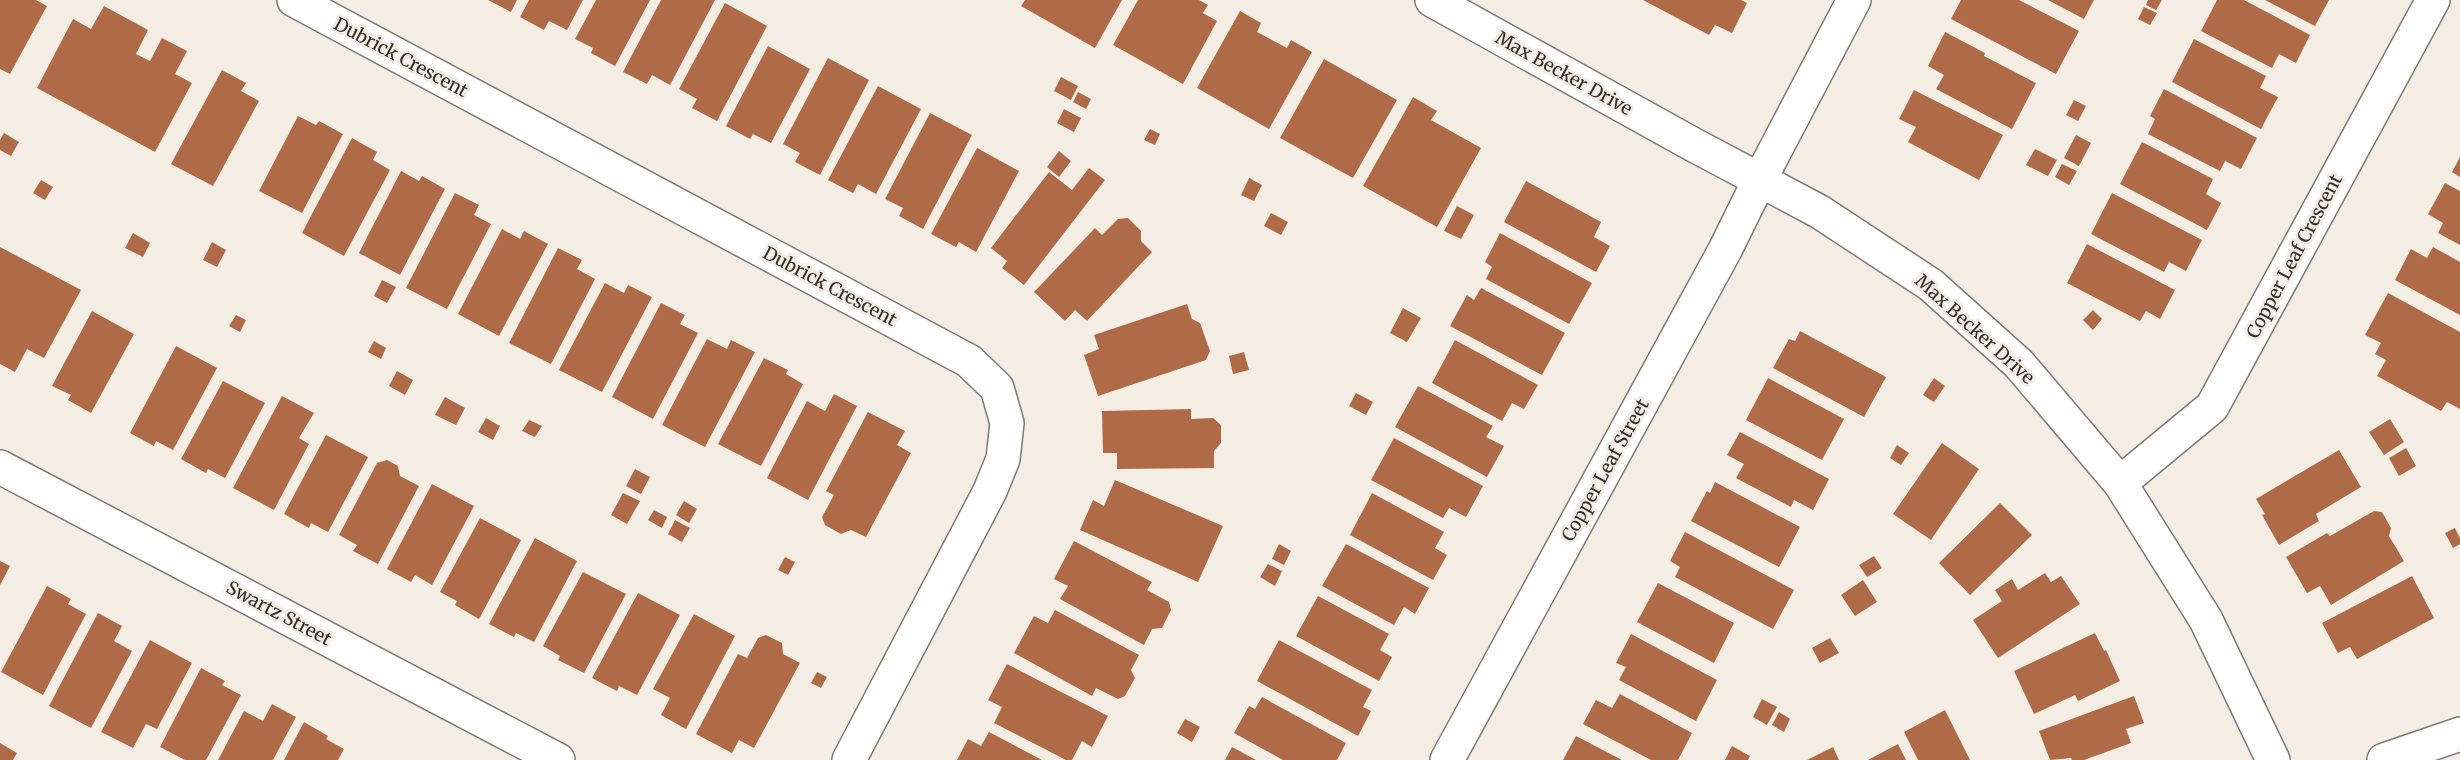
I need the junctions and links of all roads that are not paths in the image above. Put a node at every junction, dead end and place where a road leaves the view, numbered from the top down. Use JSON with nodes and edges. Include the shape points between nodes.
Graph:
{"nodes":[{"id":1,"x":294,"y":0,"type":"edge"},
{"id":2,"x":1432,"y":0,"type":"edge"},
{"id":3,"x":1854,"y":0,"type":"edge"},
{"id":4,"x":2433,"y":0,"type":"edge"},
{"id":5,"x":1760,"y":179,"type":"junction"},
{"id":6,"x":0,"y":467,"type":"edge"},
{"id":7,"x":2120,"y":483,"type":"junction"},
{"id":8,"x":2460,"y":734,"type":"edge"},
{"id":9,"x":558,"y":760,"type":"edge"},
{"id":10,"x":849,"y":760,"type":"edge"},
{"id":11,"x":1447,"y":760,"type":"edge"},
{"id":12,"x":2273,"y":760,"type":"edge"},
{"id":13,"x":2384,"y":760,"type":"edge"}],
"edges":[{"from":1,"to":10,"type":"street","name":"Dubrick Crescent","via":[[969,361],[997,388],[1007,423],[1003,459],[990,491]]},
{"from":2,"to":5,"type":"street","name":"Max Becker Drive"},
{"from":3,"to":5,"type":"street"},
{"from":4,"to":7,"type":"street","name":"Copper Leaf Crescent","via":[[2212,407]]},
{"from":5,"to":7,"type":"street","name":"Max Becker Drive","via":[[1820,212],[1931,285],[2019,364]]},
{"from":5,"to":11,"type":"street","name":"Copper Leaf Street"},
{"from":6,"to":9,"type":"street","name":"Swartz Street"},
{"from":7,"to":12,"type":"street","name":"Max Becker Drive","via":[[2206,620]]},
{"from":8,"to":13,"type":"street"}]}
